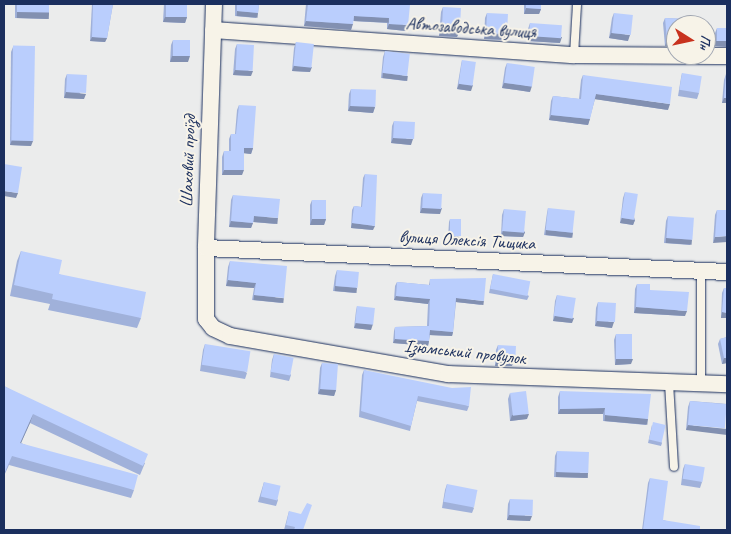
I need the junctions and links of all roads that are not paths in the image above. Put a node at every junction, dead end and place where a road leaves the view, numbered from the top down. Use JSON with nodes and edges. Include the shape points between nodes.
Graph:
{"nodes":[{"id":1,"x":214,"y":4,"type":"edge"},
{"id":2,"x":577,"y":4,"type":"edge"},
{"id":3,"x":213,"y":30,"type":"junction"},
{"id":4,"x":574,"y":55,"type":"junction"},
{"id":5,"x":727,"y":56,"type":"edge"},
{"id":6,"x":206,"y":248,"type":"junction"},
{"id":7,"x":701,"y":271,"type":"junction"},
{"id":8,"x":727,"y":272,"type":"edge"},
{"id":9,"x":206,"y":319,"type":"joint"},
{"id":10,"x":669,"y":383,"type":"junction"},
{"id":11,"x":701,"y":384,"type":"junction"},
{"id":12,"x":727,"y":384,"type":"edge"},
{"id":13,"x":674,"y":467,"type":"dead end"}],
"edges":[{"from":1,"to":3,"type":"street","name":"Шаховий проїзд"},
{"from":2,"to":4,"type":"lane"},
{"from":3,"to":4,"type":"street","name":"Автозаводська вулиця"},
{"from":3,"to":6,"type":"street","name":"Шаховий проїзд"},
{"from":4,"to":5,"type":"street","name":"Автозаводська вулиця"},
{"from":6,"to":7,"type":"street","name":"вулиця Олексія Тищика"},
{"from":6,"to":9,"type":"street","name":"Шаховий проїзд"},
{"from":7,"to":8,"type":"street","name":"вулиця Олексія Тищика"},
{"from":7,"to":11,"type":"lane"},
{"from":9,"to":10,"type":"street","name":"Ізюмський провулок","via":[[230,336],[448,374]]},
{"from":10,"to":11,"type":"street","name":"Ізюмський провулок"},
{"from":10,"to":13,"type":"lane"},
{"from":11,"to":12,"type":"street","name":"Ізюмський провулок"}]}
